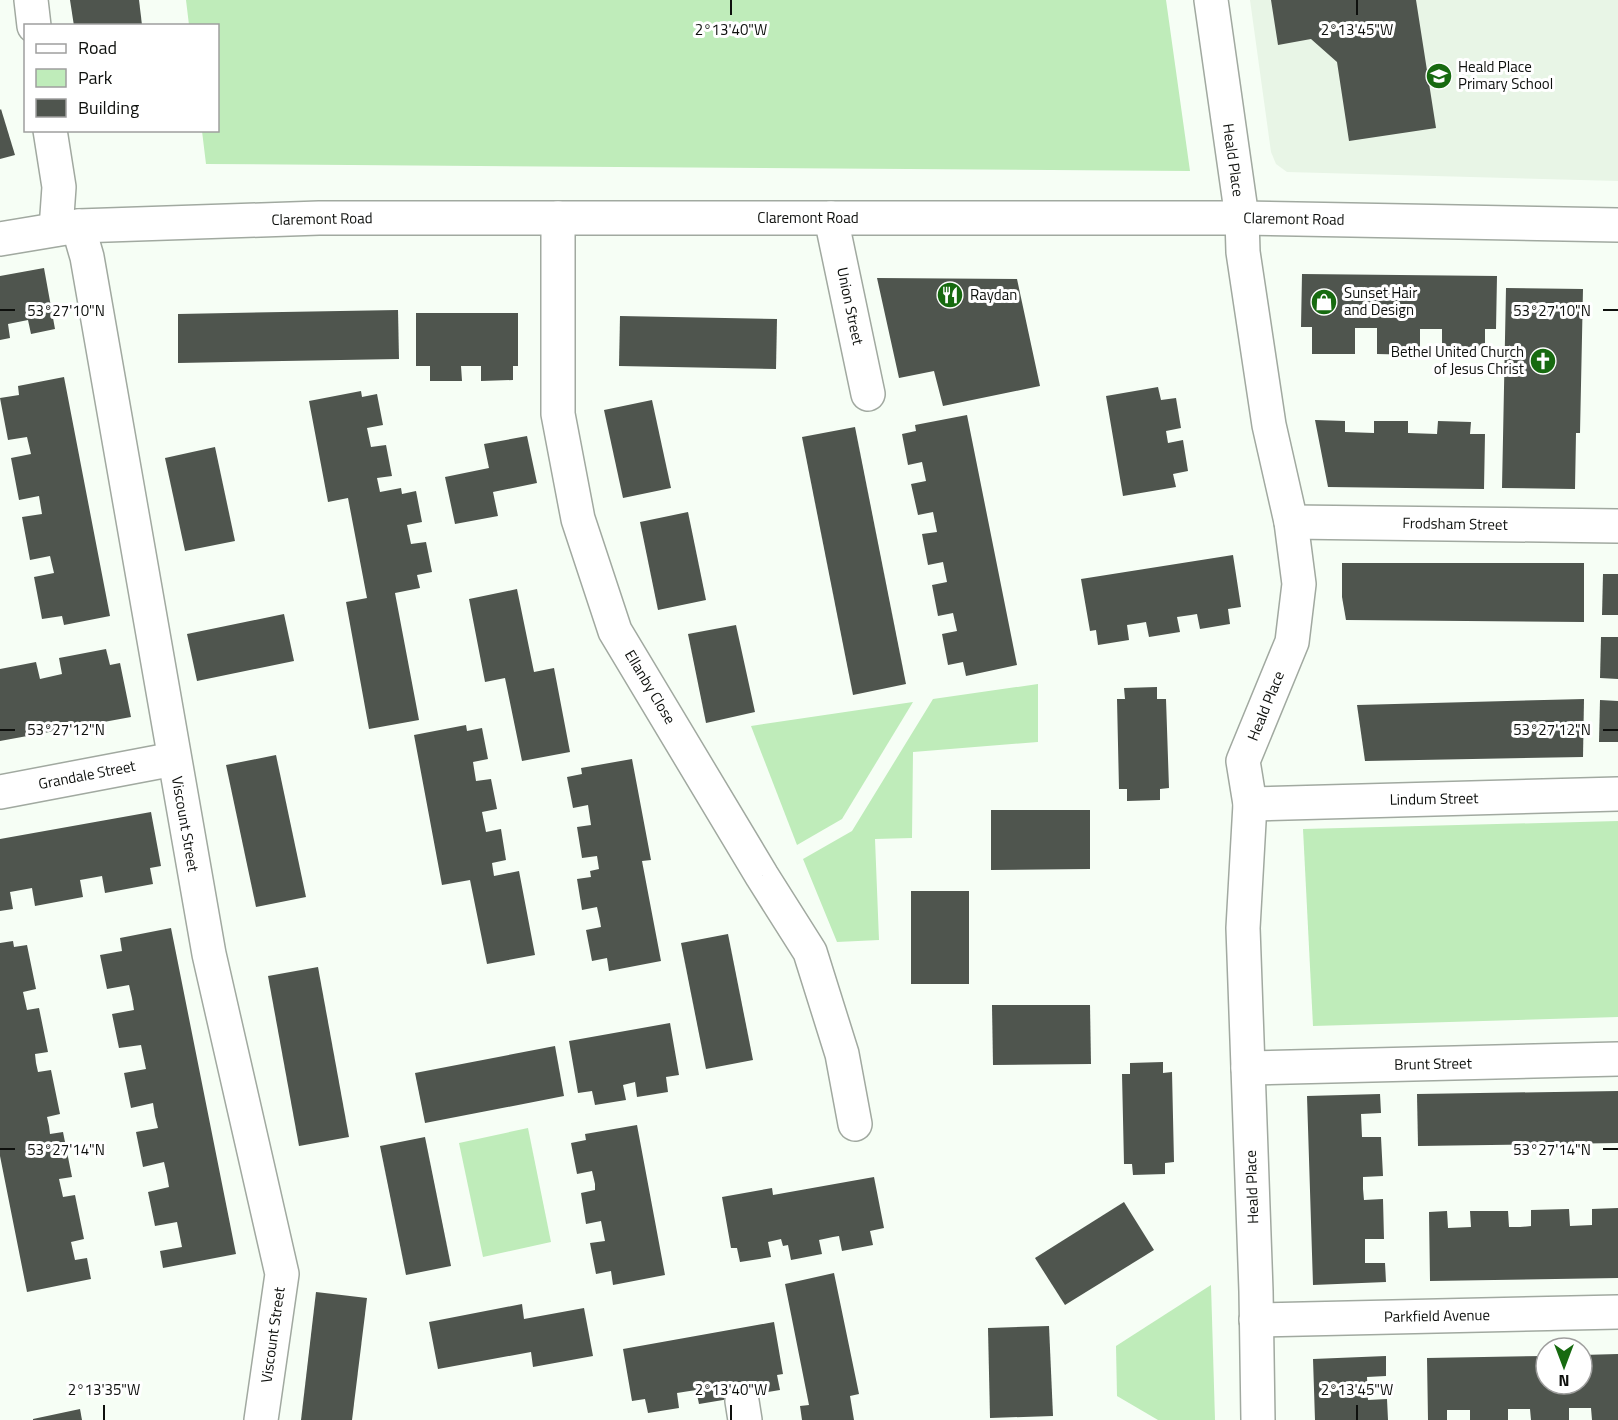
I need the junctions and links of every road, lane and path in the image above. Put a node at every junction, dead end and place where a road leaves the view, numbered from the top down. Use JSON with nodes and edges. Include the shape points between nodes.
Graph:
{"nodes":[{"id":1,"x":31,"y":0,"type":"edge"},
{"id":2,"x":1211,"y":0,"type":"edge"},
{"id":3,"x":34,"y":24,"type":"edge"},
{"id":4,"x":50,"y":132,"type":"edge"},
{"id":5,"x":558,"y":218,"type":"junction"},
{"id":6,"x":831,"y":218,"type":"junction"},
{"id":7,"x":1242,"y":218,"type":"junction"},
{"id":8,"x":1618,"y":225,"type":"edge"},
{"id":9,"x":67,"y":227,"type":"junction"},
{"id":10,"x":0,"y":240,"type":"edge"},
{"id":11,"x":868,"y":394,"type":"dead end"},
{"id":12,"x":1292,"y":522,"type":"junction"},
{"id":13,"x":1618,"y":526,"type":"edge"},
{"id":14,"x":174,"y":759,"type":"junction"},
{"id":15,"x":0,"y":792,"type":"edge"},
{"id":16,"x":1618,"y":794,"type":"edge"},
{"id":17,"x":1250,"y":804,"type":"junction"},
{"id":18,"x":1618,"y":1059,"type":"edge"},
{"id":19,"x":1248,"y":1068,"type":"junction"},
{"id":20,"x":855,"y":1124,"type":"dead end"},
{"id":21,"x":1618,"y":1312,"type":"edge"},
{"id":22,"x":1256,"y":1320,"type":"junction"},
{"id":23,"x":261,"y":1420,"type":"edge"},
{"id":24,"x":1258,"y":1420,"type":"edge"}],
"edges":[{"from":1,"to":3,"type":"street"},
{"from":2,"to":7,"type":"street","name":"Heald Place"},
{"from":4,"to":9,"type":"street","name":"Viscount Street"},
{"from":5,"to":6,"type":"street","name":"Claremont Road"},
{"from":5,"to":9,"type":"street","name":"Claremont Road","via":[[319,218]]},
{"from":5,"to":20,"type":"street","name":"Ellanby Close","via":[[558,414],[582,530],[615,631],[810,952],[842,1054]]},
{"from":6,"to":7,"type":"street","name":"Claremont Road"},
{"from":6,"to":11,"type":"street","name":"Union Street"},
{"from":7,"to":8,"type":"street","name":"Claremont Road"},
{"from":7,"to":12,"type":"street","name":"Heald Place","via":[[1243,252],[1269,425]]},
{"from":9,"to":10,"type":"street","name":"Claremont Road"},
{"from":9,"to":14,"type":"street","name":"Viscount Street","via":[[87,257]]},
{"from":12,"to":13,"type":"street","name":"Frodsham Street"},
{"from":12,"to":17,"type":"street","name":"Heald Place","via":[[1299,584],[1292,642],[1243,760]]},
{"from":14,"to":15,"type":"street","name":"Grandale Street"},
{"from":14,"to":23,"type":"street","name":"Viscount Street","via":[[209,954],[282,1274]]},
{"from":16,"to":17,"type":"street","name":"Lindum Street"},
{"from":17,"to":19,"type":"street","name":"Heald Place","via":[[1243,928]]},
{"from":18,"to":19,"type":"street","name":"Brunt Street"},
{"from":19,"to":22,"type":"street","name":"Heald Place"},
{"from":21,"to":22,"type":"street","name":"Parkfield Avenue"},
{"from":22,"to":24,"type":"street","name":"Heald Place"}]}
